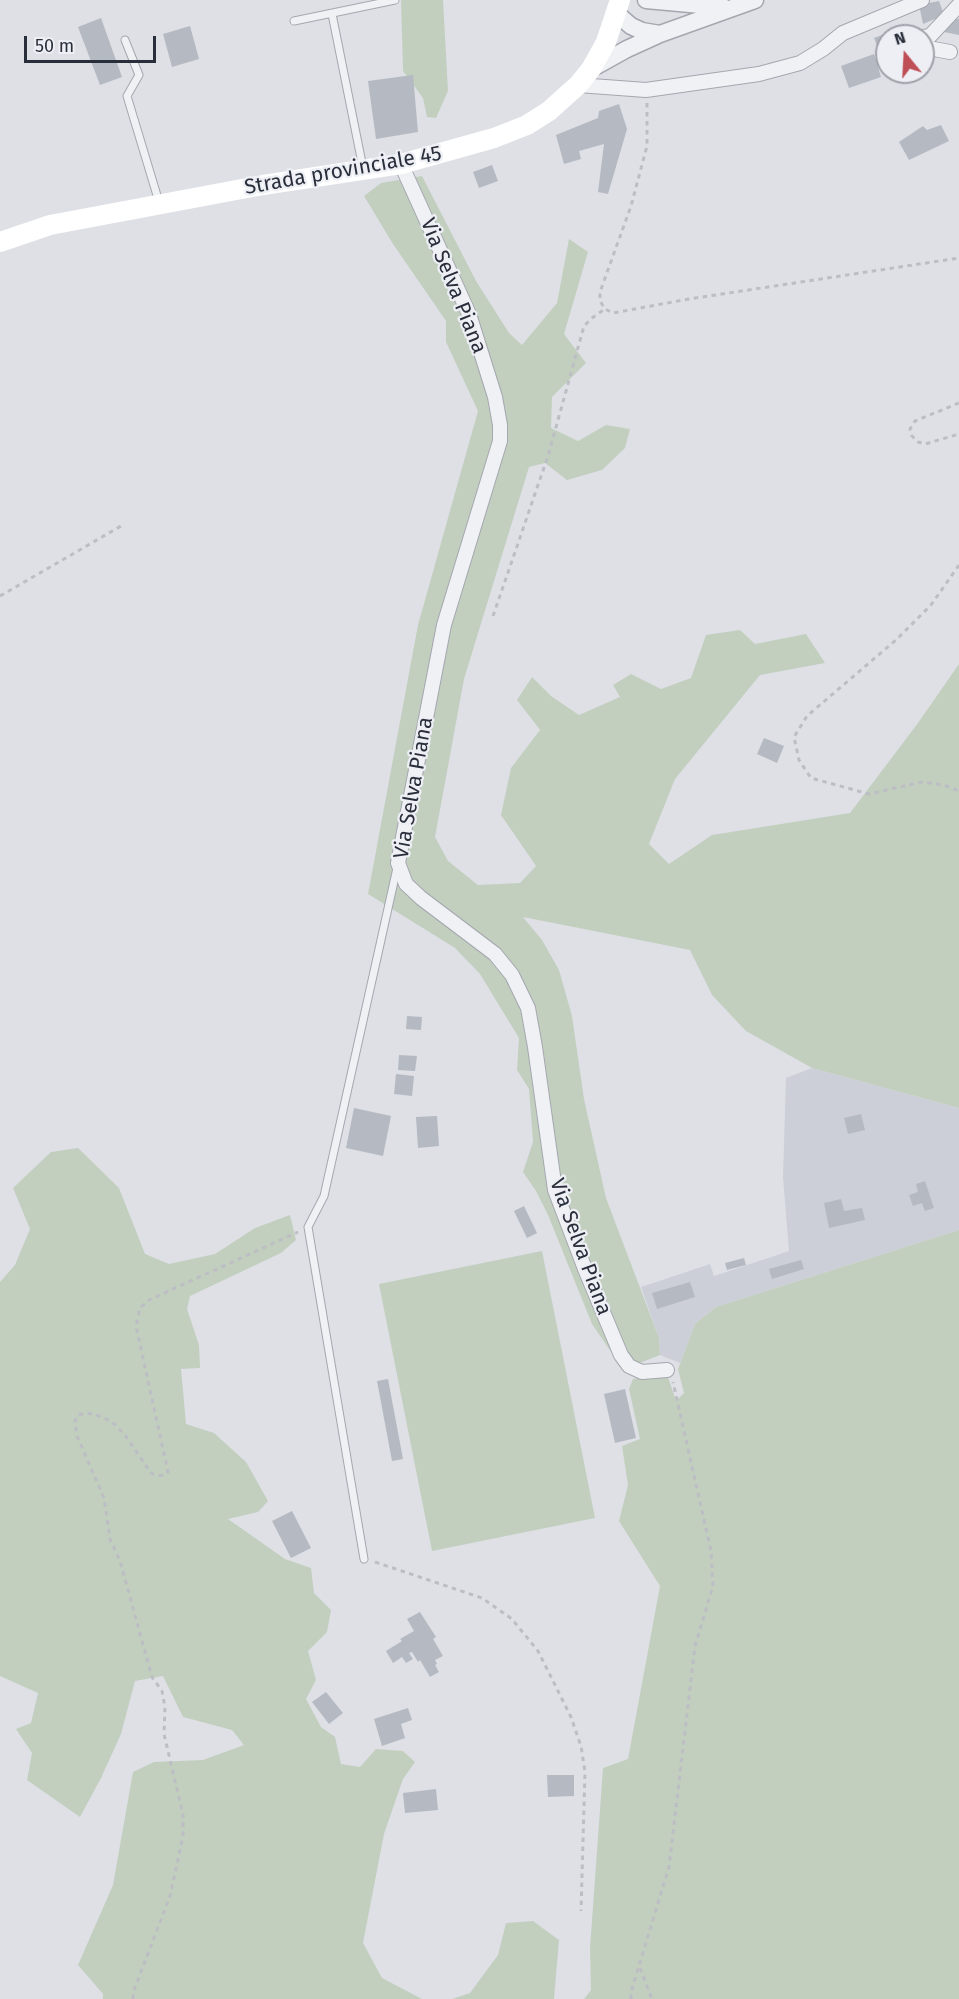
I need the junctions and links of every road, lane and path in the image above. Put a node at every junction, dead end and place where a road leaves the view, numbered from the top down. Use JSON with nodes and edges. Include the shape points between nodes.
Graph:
{"nodes":[{"id":1,"x":395,"y":0,"type":"edge"},
{"id":2,"x":755,"y":0,"type":"edge"},
{"id":3,"x":922,"y":0,"type":"edge"},
{"id":4,"x":653,"y":1,"type":"edge"},
{"id":5,"x":620,"y":3,"type":"edge"},
{"id":6,"x":959,"y":5,"type":"edge"},
{"id":7,"x":730,"y":8,"type":"junction"},
{"id":8,"x":332,"y":14,"type":"junction"},
{"id":9,"x":294,"y":21,"type":"dead end"},
{"id":10,"x":935,"y":31,"type":"edge"},
{"id":11,"x":660,"y":34,"type":"junction"},
{"id":12,"x":125,"y":40,"type":"dead end"},
{"id":13,"x":935,"y":49,"type":"edge"},
{"id":14,"x":950,"y":52,"type":"dead end"},
{"id":15,"x":591,"y":69,"type":"junction"},
{"id":16,"x":578,"y":85,"type":"junction"},
{"id":17,"x":646,"y":90,"type":"junction"},
{"id":18,"x":401,"y":164,"type":"junction"},
{"id":19,"x":364,"y":171,"type":"junction"},
{"id":20,"x":160,"y":204,"type":"junction"},
{"id":21,"x":0,"y":242,"type":"edge"},
{"id":22,"x":959,"y":258,"type":"edge"},
{"id":23,"x":605,"y":309,"type":"junction"},
{"id":24,"x":959,"y":403,"type":"edge"},
{"id":25,"x":959,"y":434,"type":"edge"},
{"id":26,"x":121,"y":526,"type":"dead end"},
{"id":27,"x":959,"y":565,"type":"edge"},
{"id":28,"x":0,"y":596,"type":"edge"},
{"id":29,"x":493,"y":616,"type":"dead end"},
{"id":30,"x":959,"y":790,"type":"edge"},
{"id":31,"x":398,"y":862,"type":"junction"},
{"id":32,"x":308,"y":1227,"type":"junction"},
{"id":33,"x":665,"y":1370,"type":"joint"},
{"id":34,"x":364,"y":1559,"type":"joint"},
{"id":35,"x":580,"y":1911,"type":"dead end"},
{"id":36,"x":640,"y":1966,"type":"junction"},
{"id":37,"x":133,"y":1999,"type":"edge"},
{"id":38,"x":631,"y":1999,"type":"edge"},
{"id":39,"x":652,"y":1999,"type":"edge"}],
"edges":[{"from":1,"to":8,"type":"lane"},
{"from":2,"to":7,"type":"street"},
{"from":3,"to":17,"type":"street","via":[[843,33],[800,63],[759,74]]},
{"from":4,"to":7,"type":"street"},
{"from":5,"to":11,"type":"street","via":[[631,26]]},
{"from":5,"to":15,"type":"main road","name":"Strada provinciale 45"},
{"from":6,"to":10,"type":"street"},
{"from":7,"to":11,"type":"street"},
{"from":8,"to":9,"type":"lane"},
{"from":8,"to":19,"type":"lane"},
{"from":11,"to":15,"type":"street"},
{"from":12,"to":20,"type":"lane","via":[[139,75],[127,96]]},
{"from":13,"to":14,"type":"street"},
{"from":15,"to":16,"type":"main road","name":"Strada provinciale 45"},
{"from":16,"to":17,"type":"street"},
{"from":16,"to":18,"type":"main road","name":"Strada provinciale 45","via":[[527,125]]},
{"from":17,"to":23,"type":"path","via":[[647,146],[631,206],[600,292]]},
{"from":18,"to":19,"type":"main road","name":"Strada provinciale 45"},
{"from":18,"to":31,"type":"street","name":"Via Selva Piana","via":[[469,314],[495,397],[500,441],[444,625]]},
{"from":19,"to":20,"type":"main road","name":"Strada provinciale 45"},
{"from":20,"to":21,"type":"main road","name":"Strada provinciale 45","via":[[51,225]]},
{"from":22,"to":23,"type":"path","via":[[614,313]]},
{"from":23,"to":29,"type":"path","via":[[584,326],[548,456]]},
{"from":24,"to":25,"type":"path","via":[[915,422],[910,429],[918,442],[925,444]]},
{"from":26,"to":28,"type":"path"},
{"from":27,"to":30,"type":"path","via":[[931,605],[807,716],[794,737],[800,760],[811,777],[869,794],[922,782]]},
{"from":31,"to":32,"type":"lane","via":[[324,1196]]},
{"from":31,"to":33,"type":"street","name":"Via Selva Piana","via":[[406,884],[495,954],[512,975],[528,1008],[555,1190],[585,1269],[629,1366],[642,1372]]},
{"from":32,"to":34,"type":"lane"},
{"from":32,"to":37,"type":"path","via":[[149,1300],[140,1308],[136,1326],[168,1472],[157,1476],[151,1473],[111,1421],[87,1413],[78,1415],[75,1421],[77,1436],[104,1498],[110,1539],[120,1561],[152,1677],[162,1691],[164,1734],[183,1815],[183,1836],[170,1896]]},
{"from":33,"to":36,"type":"path","via":[[673,1379],[711,1551],[713,1586],[695,1646],[669,1867]]},
{"from":34,"to":35,"type":"path","via":[[482,1598],[512,1619],[538,1651],[581,1746],[585,1772]]},
{"from":36,"to":38,"type":"path"},
{"from":36,"to":39,"type":"path"}]}
